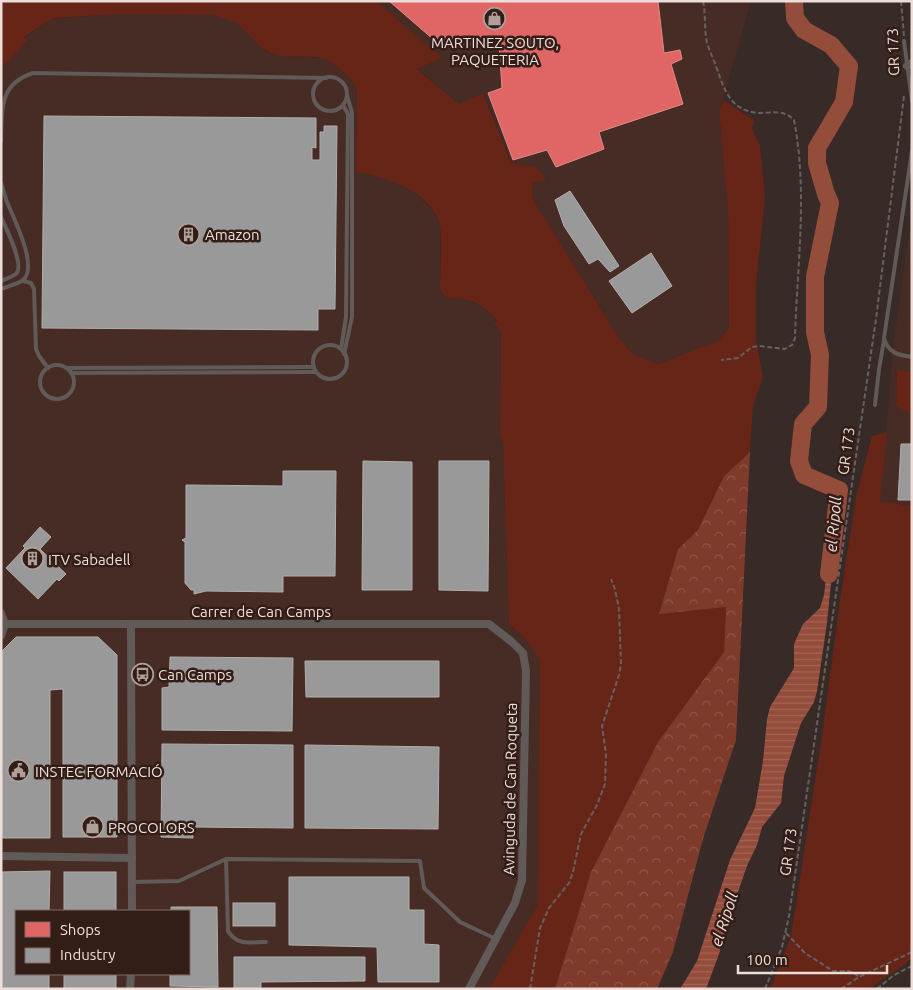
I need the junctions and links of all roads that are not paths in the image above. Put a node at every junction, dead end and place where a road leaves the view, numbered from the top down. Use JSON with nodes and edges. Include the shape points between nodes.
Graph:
{"nodes":[{"id":1,"x":904,"y":41,"type":"road end"},
{"id":2,"x":909,"y":65,"type":"edge"},
{"id":3,"x":326,"y":78,"type":"junction"},
{"id":4,"x":347,"y":95,"type":"junction"},
{"id":5,"x":912,"y":101,"type":"edge"},
{"id":6,"x":344,"y":105,"type":"junction"},
{"id":7,"x":1,"y":141,"type":"edge"},
{"id":8,"x":912,"y":151,"type":"edge"},
{"id":9,"x":1,"y":183,"type":"edge"},
{"id":10,"x":1,"y":217,"type":"edge"},
{"id":11,"x":1,"y":281,"type":"edge"},
{"id":12,"x":23,"y":281,"type":"junction"},
{"id":13,"x":1,"y":288,"type":"edge"},
{"id":14,"x":884,"y":338,"type":"junction"},
{"id":15,"x":343,"y":352,"type":"junction"},
{"id":16,"x":912,"y":357,"type":"edge"},
{"id":17,"x":314,"y":367,"type":"junction"},
{"id":18,"x":48,"y":368,"type":"junction"},
{"id":19,"x":66,"y":368,"type":"junction"},
{"id":20,"x":316,"y":372,"type":"junction"},
{"id":21,"x":71,"y":374,"type":"junction"},
{"id":22,"x":875,"y":405,"type":"dead end"},
{"id":23,"x":1,"y":613,"type":"edge"},
{"id":24,"x":5,"y":624,"type":"junction"},
{"id":25,"x":131,"y":624,"type":"junction"},
{"id":26,"x":1,"y":636,"type":"edge"},
{"id":27,"x":512,"y":642,"type":"joint"},
{"id":28,"x":1,"y":856,"type":"edge"},
{"id":29,"x":132,"y":858,"type":"junction"},
{"id":30,"x":226,"y":859,"type":"junction"},
{"id":31,"x":132,"y":882,"type":"junction"},
{"id":32,"x":132,"y":910,"type":"edge"},
{"id":33,"x":496,"y":939,"type":"junction"},
{"id":34,"x":266,"y":942,"type":"dead end"},
{"id":35,"x":131,"y":975,"type":"edge"},
{"id":36,"x":130,"y":989,"type":"edge"},
{"id":37,"x":469,"y":989,"type":"edge"}],
"edges":[{"from":1,"to":2,"type":"lane","name":"GR 173"},
{"from":2,"to":5,"type":"lane","name":"GR 173"},
{"from":3,"to":4,"type":"lane","via":[[341,81]]},
{"from":3,"to":6,"type":"lane","via":[[314,88],[316,103],[329,111]]},
{"from":3,"to":7,"type":"lane","via":[[33,73],[10,83],[2,93]]},
{"from":4,"to":6,"type":"lane"},
{"from":4,"to":15,"type":"lane","via":[[352,113],[352,316]]},
{"from":6,"to":15,"type":"lane","via":[[348,114]]},
{"from":8,"to":14,"type":"lane"},
{"from":9,"to":12,"type":"lane","via":[[27,257],[27,275]]},
{"from":10,"to":11,"type":"lane","via":[[19,267],[16,274]]},
{"from":12,"to":13,"type":"lane"},
{"from":12,"to":18,"type":"lane","via":[[31,283],[34,288],[36,349]]},
{"from":14,"to":16,"type":"lane","via":[[892,352]]},
{"from":14,"to":22,"type":"lane"},
{"from":15,"to":17,"type":"lane","via":[[331,345],[320,348],[313,358]]},
{"from":15,"to":20,"type":"lane","via":[[347,364],[339,377],[322,378]]},
{"from":17,"to":19,"type":"lane"},
{"from":17,"to":20,"type":"lane"},
{"from":18,"to":19,"type":"lane","via":[[58,365]]},
{"from":18,"to":21,"type":"lane","via":[[40,384],[49,398],[61,399],[70,393],[74,384]]},
{"from":19,"to":21,"type":"lane"},
{"from":20,"to":21,"type":"lane"},
{"from":23,"to":24,"type":"street"},
{"from":24,"to":25,"type":"street","name":"Carrer de Can Camps"},
{"from":24,"to":26,"type":"street"},
{"from":25,"to":27,"type":"street","name":"Carrer de Can Camps","via":[[489,624]]},
{"from":25,"to":29,"type":"street"},
{"from":27,"to":33,"type":"street","name":"Avinguda de Can Roqueta","via":[[523,653],[526,671],[522,880],[515,903]]},
{"from":28,"to":29,"type":"street"},
{"from":29,"to":31,"type":"street"},
{"from":30,"to":31,"type":"lane","via":[[178,881]]},
{"from":30,"to":33,"type":"lane","via":[[420,861],[424,888],[460,922]]},
{"from":30,"to":34,"type":"lane","via":[[228,931],[235,940]]},
{"from":31,"to":32,"type":"street"},
{"from":33,"to":37,"type":"street","name":"Avinguda de Can Roqueta"},
{"from":35,"to":36,"type":"street"}]}
